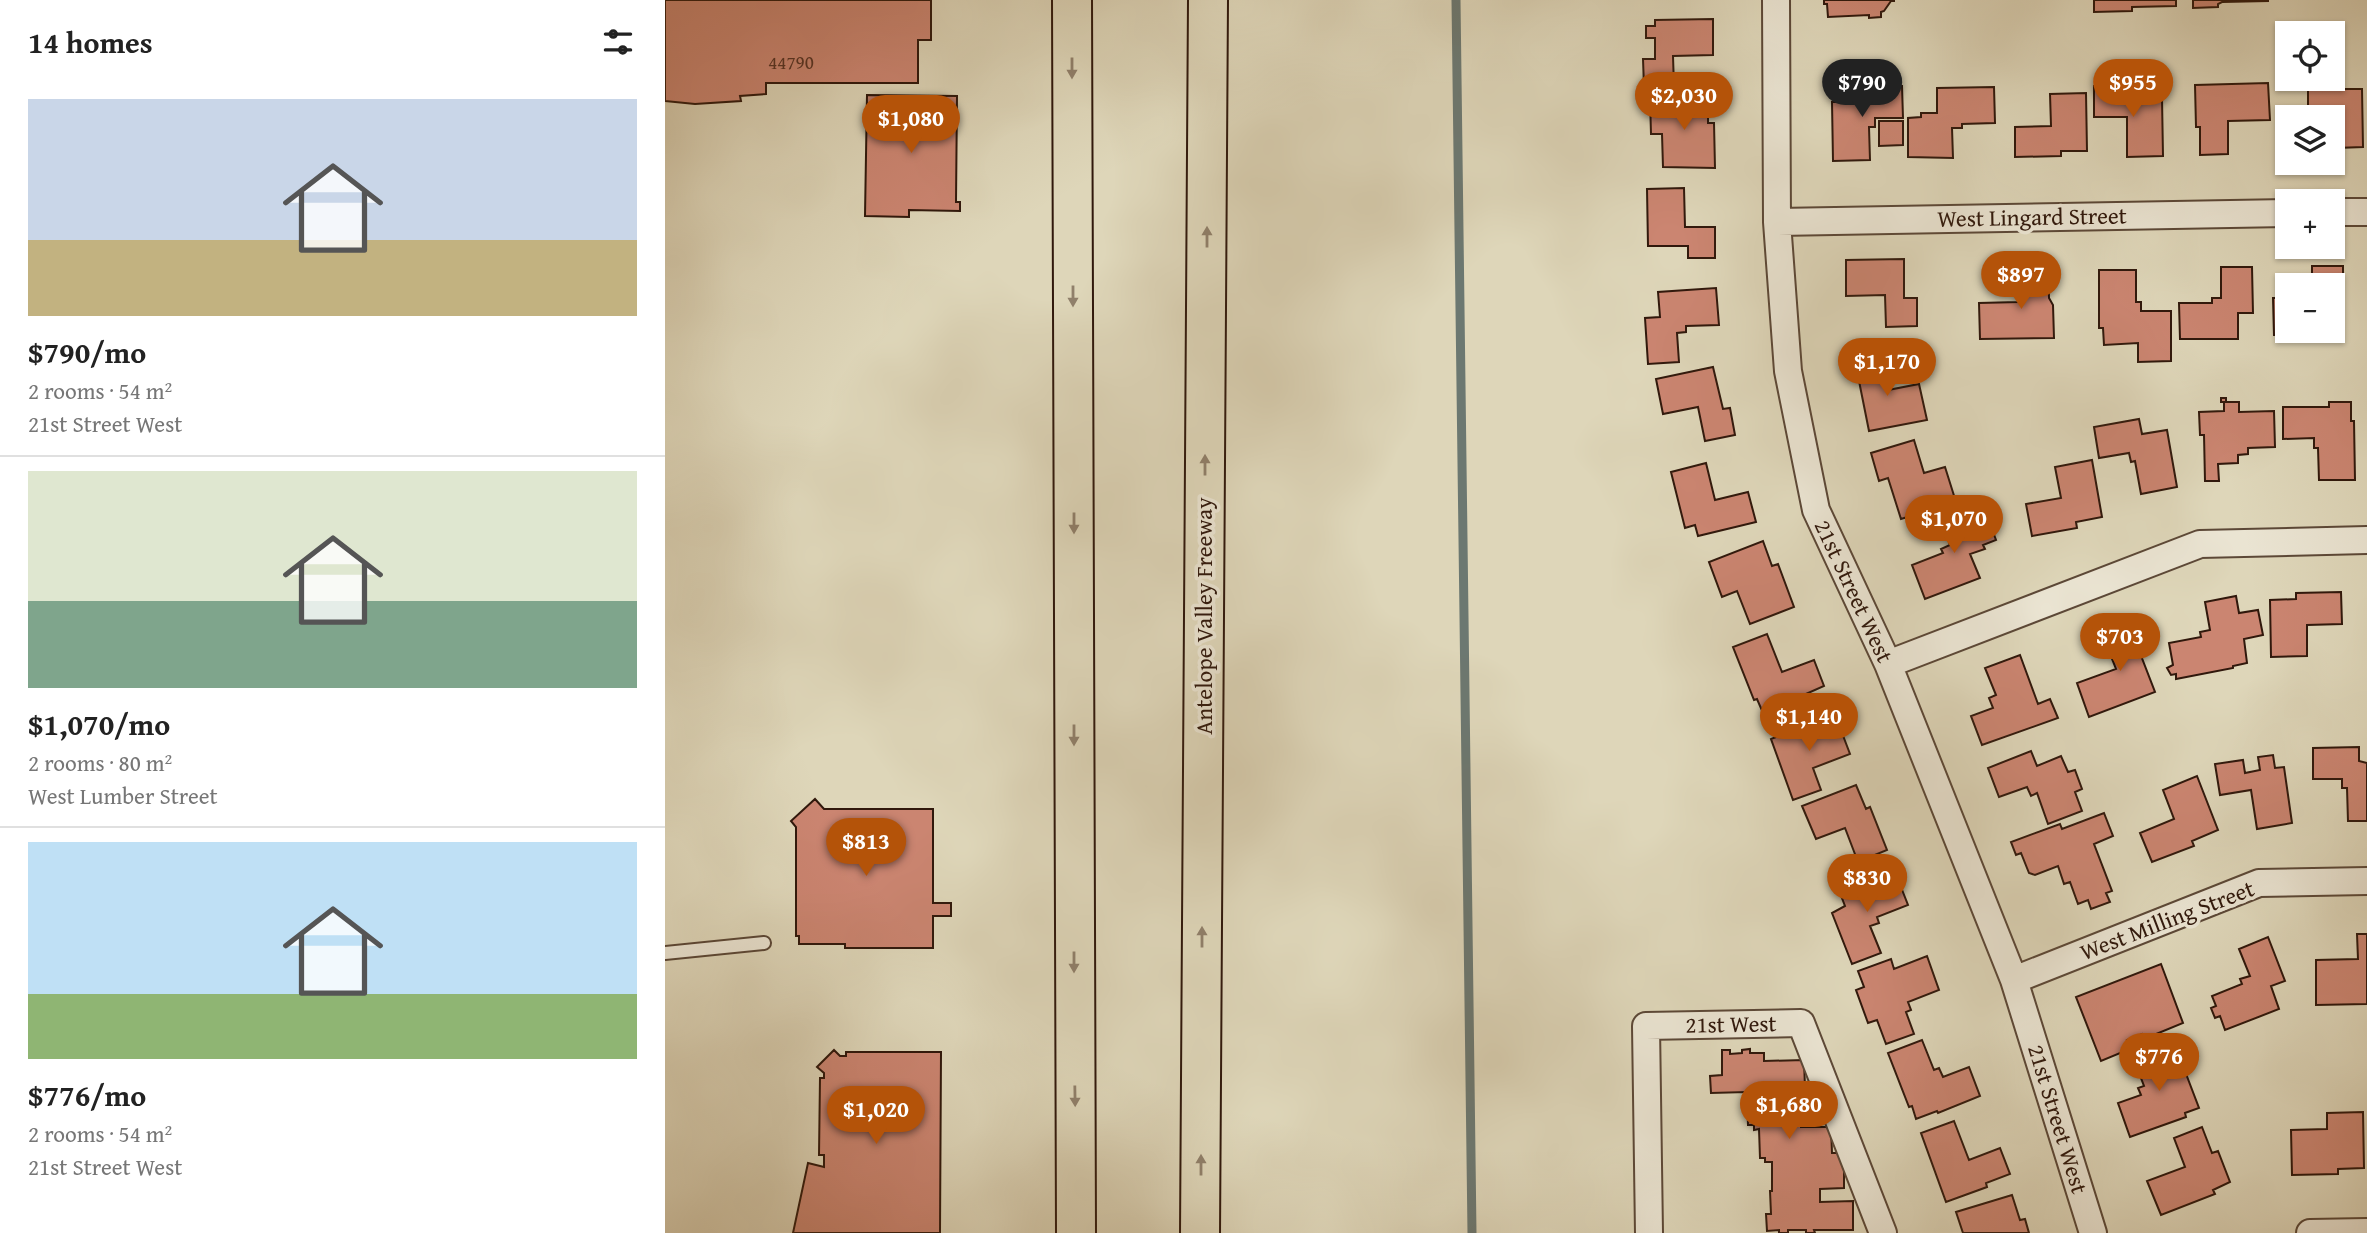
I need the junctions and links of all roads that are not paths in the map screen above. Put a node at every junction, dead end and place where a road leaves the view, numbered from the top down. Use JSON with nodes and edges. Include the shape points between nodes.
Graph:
{"nodes":[{"id":1,"x":1072,"y":0,"type":"edge"},
{"id":2,"x":1208,"y":0,"type":"edge"},
{"id":3,"x":1776,"y":0,"type":"edge"},
{"id":4,"x":2345,"y":212,"type":"edge"},
{"id":5,"x":2367,"y":212,"type":"edge"},
{"id":6,"x":2275,"y":213,"type":"edge"},
{"id":7,"x":1777,"y":222,"type":"junction"},
{"id":8,"x":2367,"y":540,"type":"edge"},
{"id":9,"x":1888,"y":664,"type":"junction"},
{"id":10,"x":2367,"y":881,"type":"edge"},
{"id":11,"x":764,"y":943,"type":"dead end"},
{"id":12,"x":665,"y":953,"type":"edge"},
{"id":13,"x":2014,"y":980,"type":"junction"},
{"id":14,"x":2367,"y":1232,"type":"edge"},
{"id":15,"x":1076,"y":1233,"type":"edge"},
{"id":16,"x":1200,"y":1233,"type":"edge"},
{"id":17,"x":1649,"y":1233,"type":"edge"},
{"id":18,"x":1884,"y":1233,"type":"edge"},
{"id":19,"x":2094,"y":1233,"type":"edge"},
{"id":20,"x":2310,"y":1233,"type":"edge"}],
"edges":[{"from":1,"to":15,"type":"highway","one_way":true},
{"from":16,"to":2,"type":"highway","name":"Antelope Valley Freeway","one_way":true},
{"from":3,"to":7,"type":"street","name":"21st Street West"},
{"from":4,"to":5,"type":"street"},
{"from":6,"to":7,"type":"street","name":"West Lingard Street"},
{"from":7,"to":9,"type":"street","name":"21st Street West","via":[[1788,371],[1817,510]]},
{"from":8,"to":9,"type":"street","via":[[2200,544]]},
{"from":9,"to":13,"type":"street","name":"21st Street West"},
{"from":10,"to":13,"type":"street","name":"West Milling Street","via":[[2259,883]]},
{"from":11,"to":12,"type":"lane"},
{"from":13,"to":19,"type":"street","name":"21st Street West"},
{"from":14,"to":20,"type":"street"},
{"from":17,"to":18,"type":"street","name":"21st West","via":[[1646,1026],[1801,1023]]}]}
